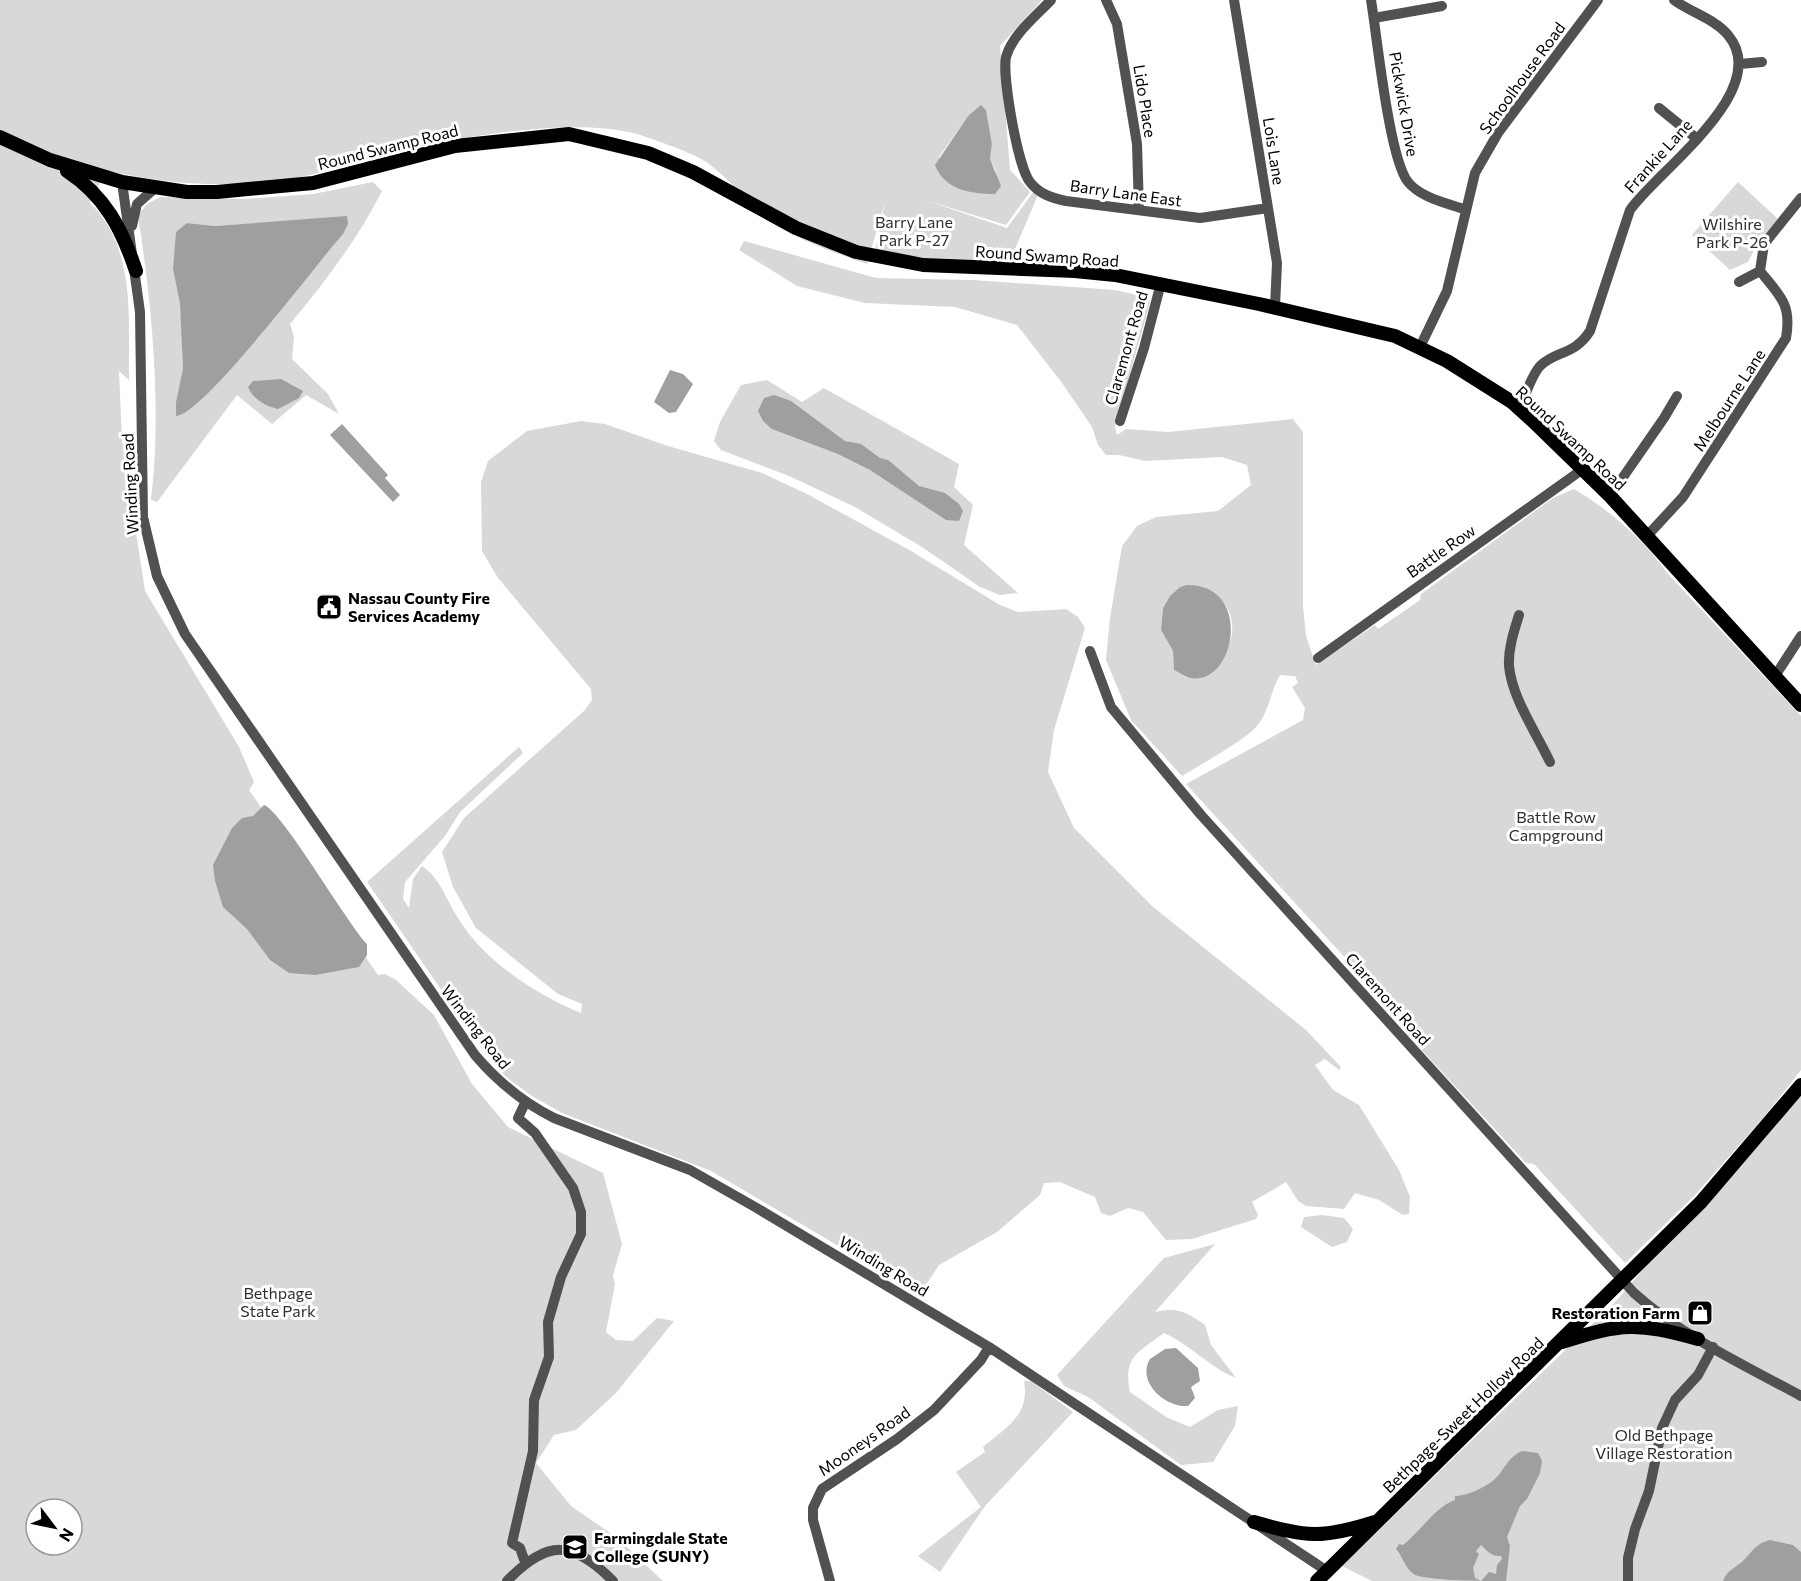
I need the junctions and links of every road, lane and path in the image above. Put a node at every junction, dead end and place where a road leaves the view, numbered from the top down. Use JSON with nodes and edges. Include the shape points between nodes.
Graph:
{"nodes":[{"id":1,"x":1051,"y":0,"type":"edge"},
{"id":2,"x":1106,"y":0,"type":"edge"},
{"id":3,"x":1234,"y":0,"type":"edge"},
{"id":4,"x":1371,"y":0,"type":"edge"},
{"id":5,"x":1598,"y":0,"type":"edge"},
{"id":6,"x":1674,"y":0,"type":"edge"},
{"id":7,"x":1442,"y":6,"type":"dead end"},
{"id":8,"x":1374,"y":18,"type":"junction"},
{"id":9,"x":1762,"y":62,"type":"dead end"},
{"id":10,"x":1740,"y":64,"type":"junction"},
{"id":11,"x":1659,"y":108,"type":"dead end"},
{"id":12,"x":0,"y":137,"type":"edge"},
{"id":13,"x":1696,"y":138,"type":"junction"},
{"id":14,"x":50,"y":160,"type":"junction"},
{"id":15,"x":122,"y":182,"type":"junction"},
{"id":16,"x":154,"y":189,"type":"junction"},
{"id":17,"x":1801,"y":198,"type":"edge"},
{"id":18,"x":1268,"y":208,"type":"junction"},
{"id":19,"x":1139,"y":210,"type":"junction"},
{"id":20,"x":1466,"y":210,"type":"junction"},
{"id":21,"x":131,"y":235,"type":"junction"},
{"id":22,"x":136,"y":271,"type":"junction"},
{"id":23,"x":1760,"y":271,"type":"junction"},
{"id":24,"x":1739,"y":282,"type":"dead end"},
{"id":25,"x":1161,"y":283,"type":"junction"},
{"id":26,"x":1275,"y":308,"type":"junction"},
{"id":27,"x":1420,"y":347,"type":"junction"},
{"id":28,"x":1677,"y":396,"type":"dead end"},
{"id":29,"x":1520,"y":409,"type":"junction"},
{"id":30,"x":1120,"y":421,"type":"dead end"},
{"id":31,"x":1583,"y":469,"type":"junction"},
{"id":32,"x":1610,"y":496,"type":"junction"},
{"id":33,"x":1647,"y":536,"type":"junction"},
{"id":34,"x":1519,"y":615,"type":"dead end"},
{"id":35,"x":1801,"y":636,"type":"edge"},
{"id":36,"x":1090,"y":651,"type":"dead end"},
{"id":37,"x":1318,"y":658,"type":"dead end"},
{"id":38,"x":1775,"y":676,"type":"junction"},
{"id":39,"x":1801,"y":705,"type":"edge"},
{"id":40,"x":1550,"y":762,"type":"dead end"},
{"id":41,"x":1801,"y":1085,"type":"edge"},
{"id":42,"x":525,"y":1103,"type":"junction"},
{"id":43,"x":1623,"y":1279,"type":"junction"},
{"id":44,"x":1698,"y":1339,"type":"junction"},
{"id":45,"x":1560,"y":1343,"type":"junction"},
{"id":46,"x":989,"y":1347,"type":"junction"},
{"id":47,"x":1713,"y":1347,"type":"junction"},
{"id":48,"x":1801,"y":1396,"type":"edge"},
{"id":49,"x":1379,"y":1520,"type":"junction"},
{"id":50,"x":1254,"y":1522,"type":"junction"},
{"id":51,"x":525,"y":1562,"type":"junction"},
{"id":52,"x":1322,"y":1576,"type":"edge"},
{"id":53,"x":507,"y":1581,"type":"edge"},
{"id":54,"x":613,"y":1581,"type":"edge"},
{"id":55,"x":830,"y":1581,"type":"edge"},
{"id":56,"x":1628,"y":1581,"type":"edge"}],
"edges":[{"from":1,"to":19,"type":"street","name":"Barry Lane East","via":[[1010,47],[1005,69],[1020,164],[1029,182],[1049,197]]},
{"from":2,"to":19,"type":"street","name":"Lido Place","via":[[1117,24],[1137,144]]},
{"from":3,"to":18,"type":"street","name":"Lois Lane"},
{"from":4,"to":8,"type":"street","name":"Pickwick Drive"},
{"from":5,"to":20,"type":"street","name":"Schoolhouse Road","via":[[1498,133],[1475,173]]},
{"from":6,"to":10,"type":"street","via":[[1728,35]]},
{"from":7,"to":8,"type":"street"},
{"from":8,"to":20,"type":"street","name":"Pickwick Drive","via":[[1402,172],[1424,194]]},
{"from":9,"to":10,"type":"street"},
{"from":10,"to":13,"type":"street","name":"Frankie Lane","via":[[1729,97]]},
{"from":11,"to":13,"type":"street"},
{"from":12,"to":14,"type":"main road","name":"Round Swamp Road"},
{"from":13,"to":29,"type":"street","name":"Frankie Lane","via":[[1630,210],[1584,340],[1541,365]]},
{"from":14,"to":15,"type":"main road","name":"Round Swamp Road"},
{"from":14,"to":22,"type":"main road","via":[[76,177],[105,206],[120,228]]},
{"from":15,"to":16,"type":"main road","name":"Round Swamp Road"},
{"from":15,"to":21,"type":"street","name":"Winding Road"},
{"from":16,"to":21,"type":"street","via":[[137,204]]},
{"from":16,"to":25,"type":"main road","name":"Round Swamp Road","via":[[217,192],[292,186],[455,146],[569,134],[648,153],[693,172],[796,228],[856,252],[923,265],[1075,271]]},
{"from":17,"to":23,"type":"street","via":[[1764,244]]},
{"from":18,"to":19,"type":"street","name":"Barry Lane East","via":[[1200,218]]},
{"from":18,"to":26,"type":"street","name":"Lois Lane","via":[[1277,262]]},
{"from":20,"to":27,"type":"street","name":"Schoolhouse Road","via":[[1446,291]]},
{"from":21,"to":22,"type":"street","name":"Winding Road"},
{"from":22,"to":42,"type":"street","name":"Winding Road","via":[[143,517],[162,590],[185,634],[458,1032],[491,1074]]},
{"from":23,"to":24,"type":"street"},
{"from":23,"to":33,"type":"street","name":"Melbourne Lane","via":[[1784,301],[1789,321],[1786,338],[1683,497]]},
{"from":25,"to":26,"type":"main road","name":"Round Swamp Road"},
{"from":25,"to":30,"type":"street","name":"Claremont Road"},
{"from":26,"to":27,"type":"main road","name":"Round Swamp Road","via":[[1395,336]]},
{"from":27,"to":29,"type":"main road","name":"Round Swamp Road"},
{"from":28,"to":32,"type":"street"},
{"from":29,"to":31,"type":"main road","name":"Round Swamp Road"},
{"from":31,"to":32,"type":"main road","name":"Round Swamp Road"},
{"from":31,"to":37,"type":"street","name":"Battle Row"},
{"from":32,"to":33,"type":"main road","name":"Round Swamp Road"},
{"from":33,"to":38,"type":"main road","name":"Round Swamp Road"},
{"from":34,"to":40,"type":"street","via":[[1511,641],[1512,683]]},
{"from":35,"to":38,"type":"street"},
{"from":36,"to":43,"type":"street","name":"Claremont Road","via":[[1111,707],[1201,815]]},
{"from":38,"to":39,"type":"main road","name":"Round Swamp Road"},
{"from":41,"to":43,"type":"main road","name":"Bethpage-Sweet Hollow Road","via":[[1701,1202]]},
{"from":42,"to":46,"type":"street","name":"Winding Road","via":[[690,1170]]},
{"from":42,"to":51,"type":"street","via":[[518,1118],[535,1133],[573,1188],[581,1212],[581,1234],[553,1304],[548,1322],[549,1357],[534,1400],[533,1451],[513,1543],[520,1548]]},
{"from":43,"to":44,"type":"street","name":"Claremont Road","via":[[1651,1309]]},
{"from":43,"to":45,"type":"main road","name":"Bethpage-Sweet Hollow Road"},
{"from":44,"to":45,"type":"main road","via":[[1631,1325]]},
{"from":44,"to":47,"type":"street"},
{"from":45,"to":49,"type":"main road","name":"Bethpage-Sweet Hollow Road"},
{"from":46,"to":50,"type":"street","name":"Winding Road"},
{"from":46,"to":55,"type":"street","name":"Mooneys Road","via":[[934,1410],[822,1489],[813,1508],[813,1520]]},
{"from":47,"to":48,"type":"street"},
{"from":47,"to":56,"type":"street","via":[[1698,1375],[1675,1400],[1662,1428],[1649,1491],[1628,1558]]},
{"from":49,"to":50,"type":"main road","via":[[1339,1533],[1310,1535]]},
{"from":49,"to":52,"type":"main road","name":"Bethpage-Sweet Hollow Road"},
{"from":50,"to":52,"type":"street","name":"Winding Road"},
{"from":51,"to":53,"type":"street"},
{"from":51,"to":54,"type":"street","via":[[537,1554],[564,1550],[591,1561]]}]}
